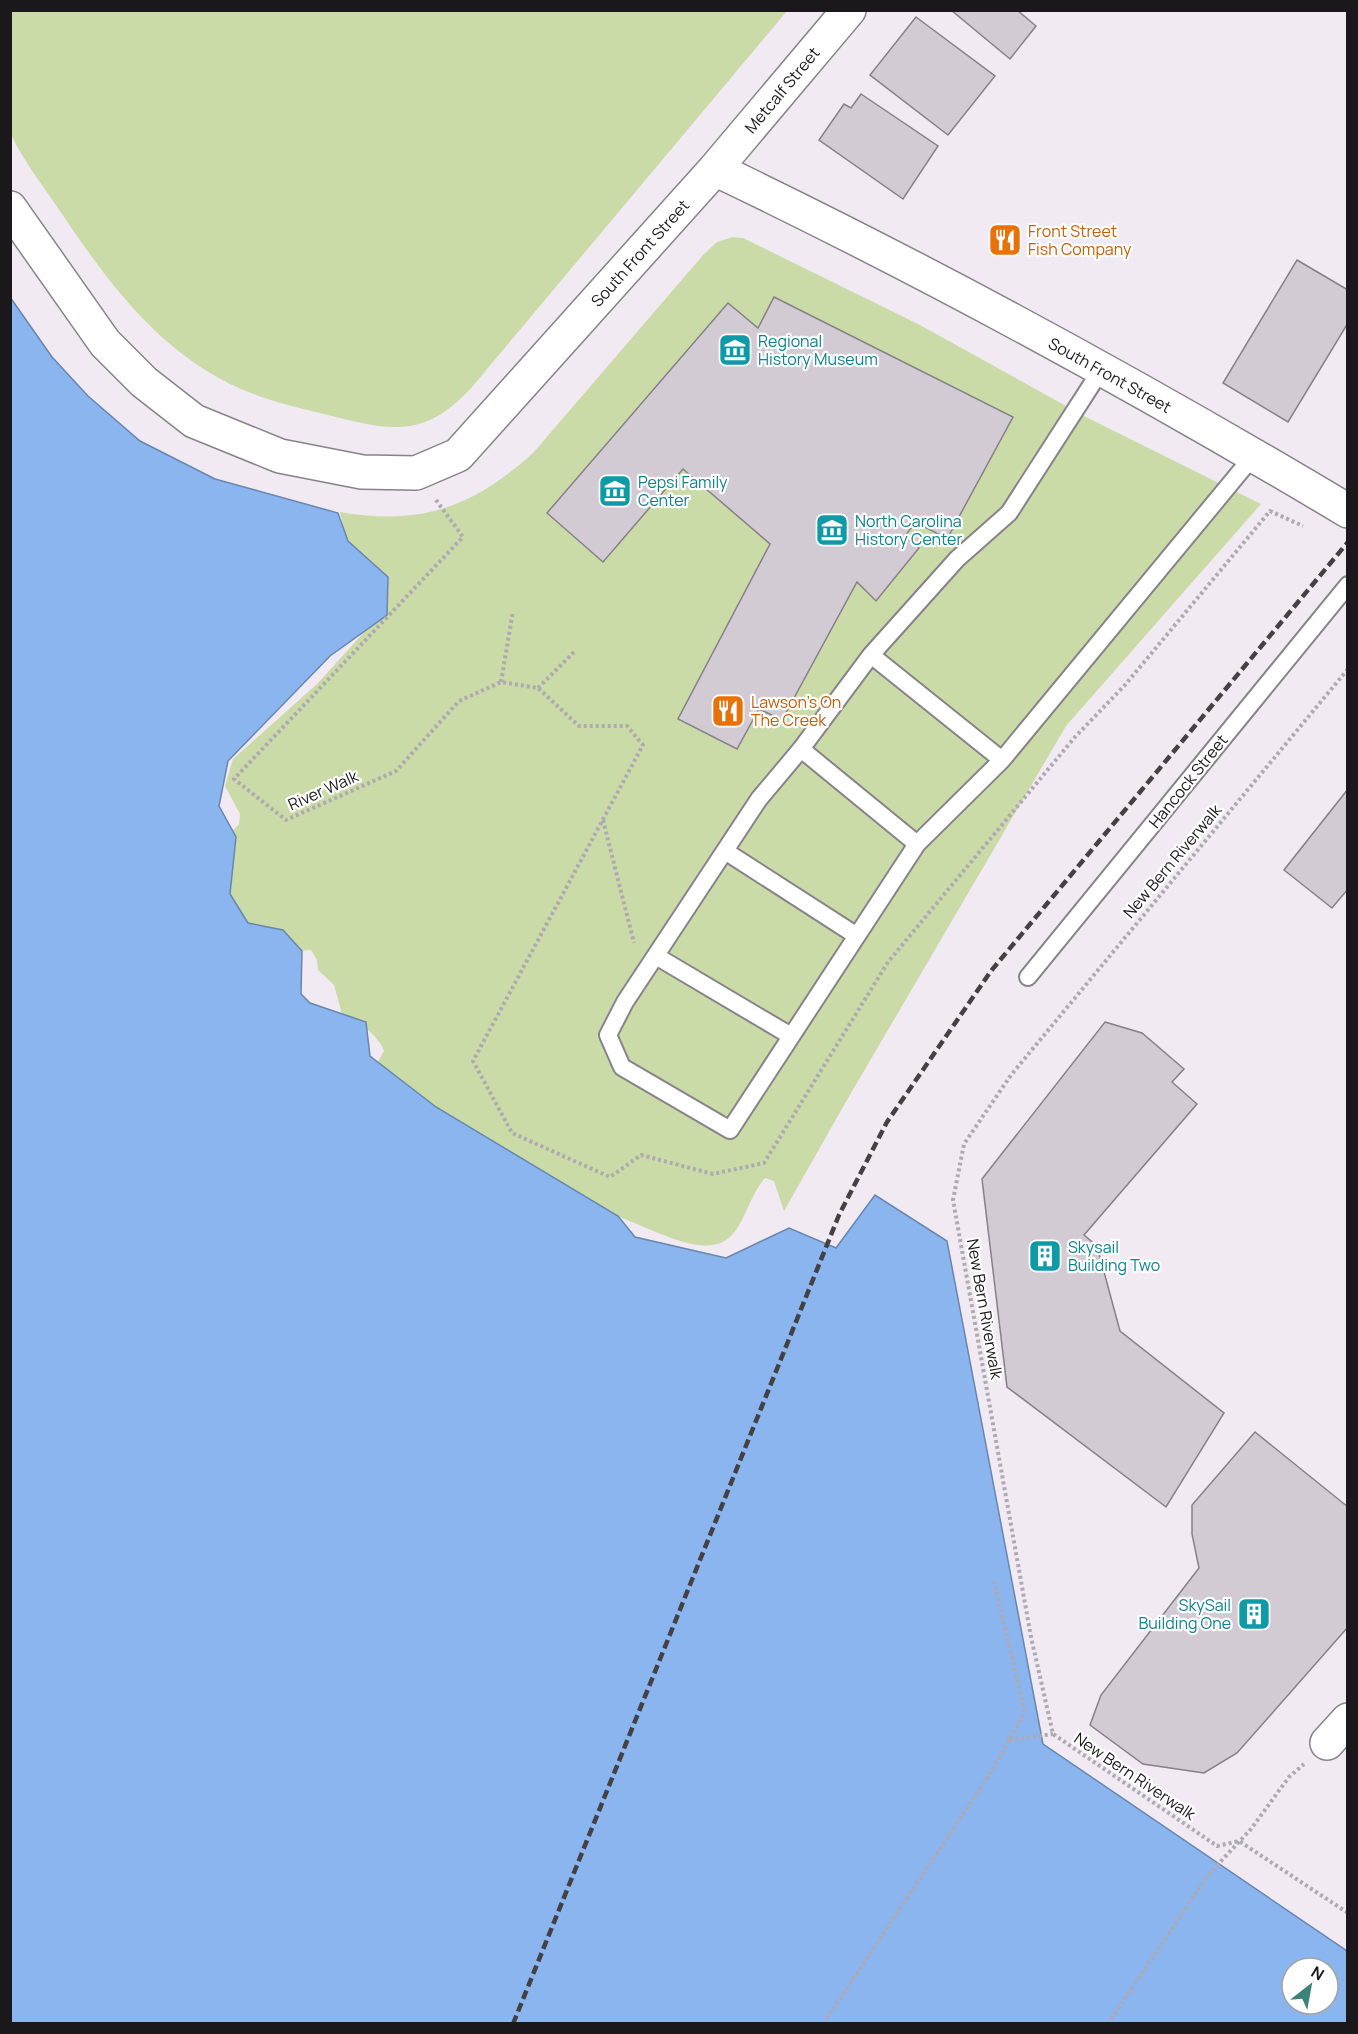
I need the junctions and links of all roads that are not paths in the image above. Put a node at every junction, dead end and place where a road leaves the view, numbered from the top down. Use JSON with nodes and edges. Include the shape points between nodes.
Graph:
{"nodes":[{"id":1,"x":849,"y":10,"type":"edge"},
{"id":2,"x":715,"y":169,"type":"junction"},
{"id":3,"x":10,"y":208,"type":"edge"},
{"id":4,"x":1101,"y":370,"type":"junction"},
{"id":5,"x":1254,"y":455,"type":"junction"},
{"id":6,"x":1347,"y":511,"type":"edge"},
{"id":7,"x":1347,"y":585,"type":"edge"},
{"id":8,"x":871,"y":655,"type":"junction"},
{"id":9,"x":801,"y":749,"type":"junction"},
{"id":10,"x":1002,"y":760,"type":"junction"},
{"id":11,"x":917,"y":844,"type":"junction"},
{"id":12,"x":725,"y":851,"type":"junction"},
{"id":13,"x":856,"y":936,"type":"junction"},
{"id":14,"x":656,"y":956,"type":"junction"},
{"id":15,"x":1028,"y":977,"type":"dead end"},
{"id":16,"x":791,"y":1036,"type":"junction"}],
"edges":[{"from":1,"to":2,"type":"street","name":"Metcalf Street"},
{"from":2,"to":3,"type":"street","name":"South Front Street","via":[[458,455],[416,473],[362,472],[280,456],[194,422],[144,382],[105,343]]},
{"from":2,"to":4,"type":"street","name":"South Front Street","via":[[930,274]]},
{"from":4,"to":5,"type":"street","name":"South Front Street"},
{"from":4,"to":8,"type":"lane","via":[[1009,513],[957,559]]},
{"from":5,"to":6,"type":"street","name":"South Front Street"},
{"from":5,"to":10,"type":"lane"},
{"from":7,"to":15,"type":"lane","name":"Hancock Street"},
{"from":8,"to":9,"type":"lane"},
{"from":8,"to":10,"type":"lane"},
{"from":9,"to":11,"type":"lane"},
{"from":9,"to":12,"type":"lane","via":[[759,799]]},
{"from":10,"to":11,"type":"lane"},
{"from":11,"to":13,"type":"lane"},
{"from":12,"to":13,"type":"lane"},
{"from":12,"to":14,"type":"lane"},
{"from":13,"to":16,"type":"lane"},
{"from":14,"to":16,"type":"lane"},
{"from":14,"to":16,"type":"lane","via":[[608,1035],[622,1067],[729,1130]]}]}
